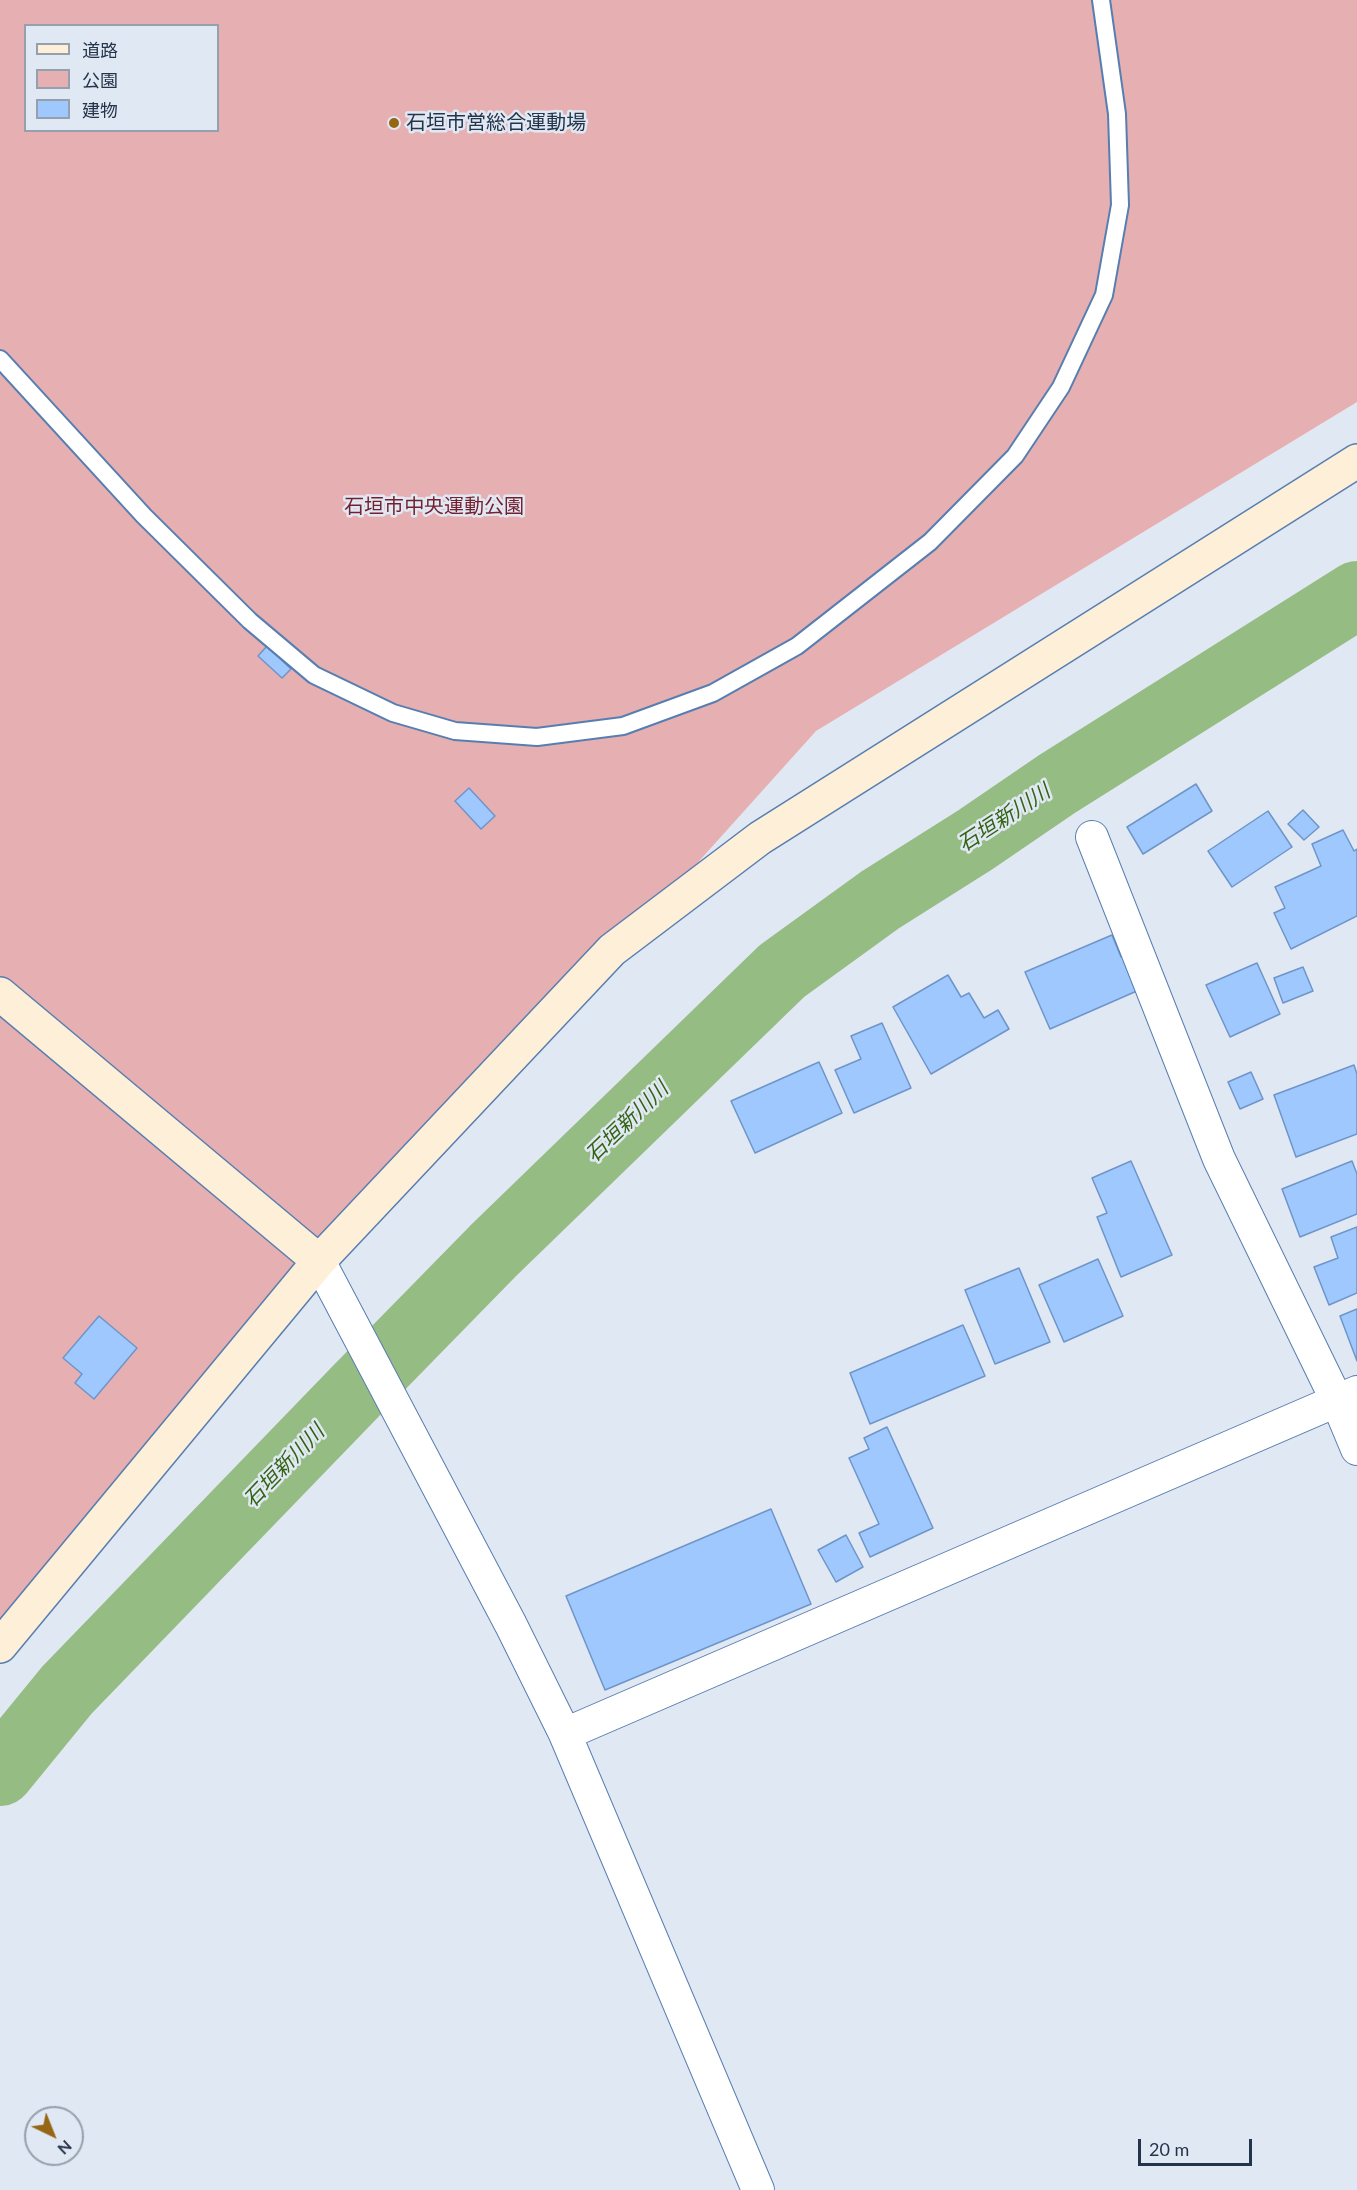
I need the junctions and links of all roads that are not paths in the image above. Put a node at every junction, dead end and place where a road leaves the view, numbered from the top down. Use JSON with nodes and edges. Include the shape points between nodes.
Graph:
{"nodes":[{"id":1,"x":1101,"y":0,"type":"edge"},
{"id":2,"x":0,"y":359,"type":"edge"},
{"id":3,"x":1357,"y":461,"type":"edge"},
{"id":4,"x":1092,"y":837,"type":"dead end"},
{"id":5,"x":0,"y":994,"type":"edge"},
{"id":6,"x":319,"y":1261,"type":"junction"},
{"id":7,"x":1347,"y":1397,"type":"edge"},
{"id":8,"x":1357,"y":1449,"type":"edge"},
{"id":9,"x":0,"y":1646,"type":"edge"},
{"id":10,"x":565,"y":1734,"type":"junction"},
{"id":11,"x":758,"y":2190,"type":"edge"}],
"edges":[{"from":1,"to":2,"type":"lane","via":[[1116,114],[1120,205],[1104,295],[1061,387],[1015,456],[930,542],[796,646],[713,693],[623,726],[537,737],[455,731],[393,713],[314,675],[250,621],[144,516]]},
{"from":3,"to":6,"type":"street","via":[[760,838],[612,950]]},
{"from":4,"to":7,"type":"street","via":[[1219,1158]]},
{"from":5,"to":6,"type":"street"},
{"from":6,"to":9,"type":"street"},
{"from":6,"to":10,"type":"street"},
{"from":7,"to":8,"type":"street"},
{"from":7,"to":10,"type":"street"},
{"from":10,"to":11,"type":"street"}]}
